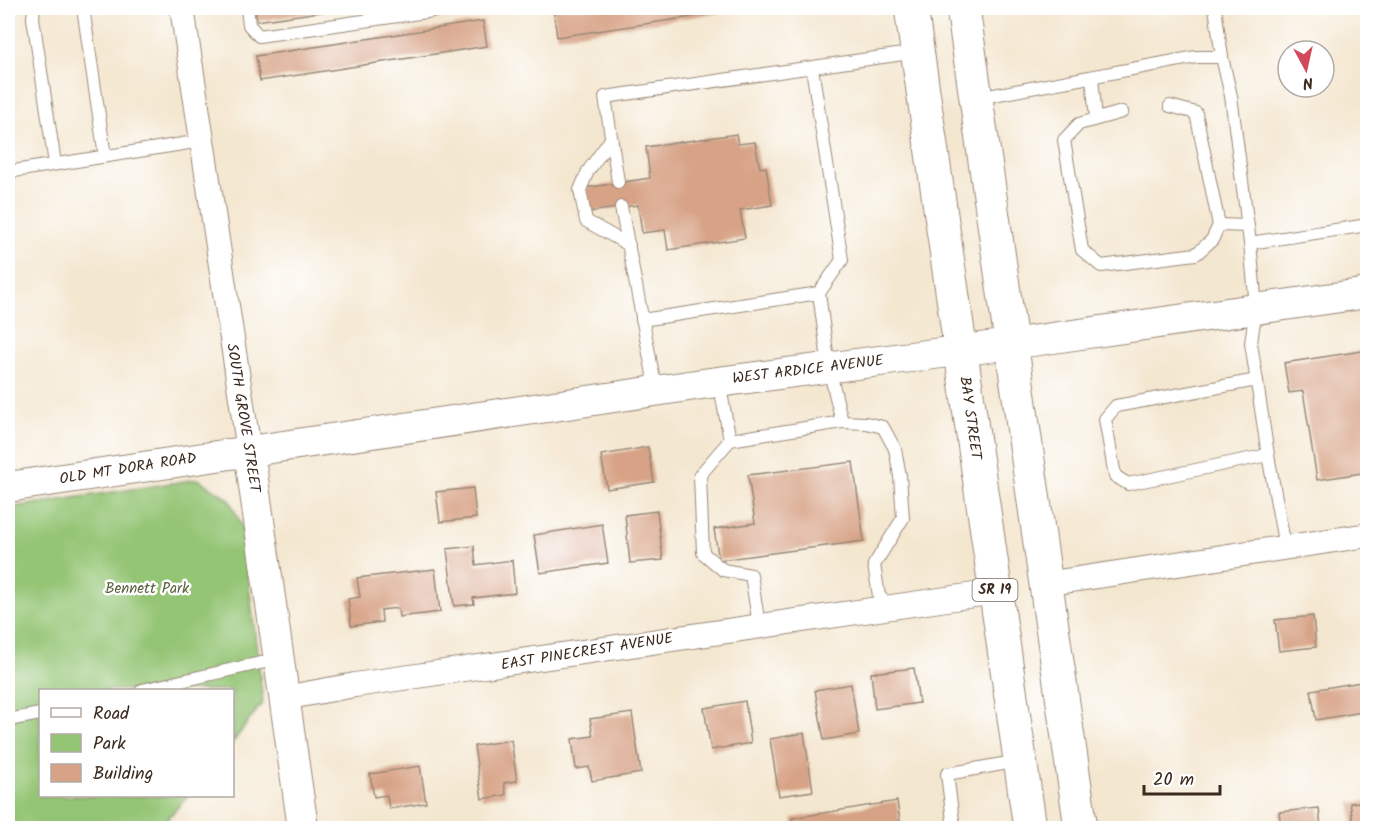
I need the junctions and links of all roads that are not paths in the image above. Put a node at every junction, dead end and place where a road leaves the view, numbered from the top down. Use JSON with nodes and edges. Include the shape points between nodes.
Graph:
{"nodes":[{"id":1,"x":34,"y":8,"type":"edge"},
{"id":2,"x":83,"y":8,"type":"edge"},
{"id":3,"x":182,"y":8,"type":"edge"},
{"id":4,"x":247,"y":8,"type":"edge"},
{"id":5,"x":442,"y":8,"type":"edge"},
{"id":6,"x":911,"y":8,"type":"edge"},
{"id":7,"x":963,"y":8,"type":"edge"},
{"id":8,"x":1215,"y":8,"type":"edge"},
{"id":9,"x":918,"y":52,"type":"junction"},
{"id":10,"x":1222,"y":57,"type":"junction"},
{"id":11,"x":812,"y":68,"type":"junction"},
{"id":12,"x":1092,"y":77,"type":"junction"},
{"id":13,"x":976,"y":98,"type":"junction"},
{"id":14,"x":1170,"y":106,"type":"dead end"},
{"id":15,"x":1122,"y":112,"type":"dead end"},
{"id":16,"x":1096,"y":119,"type":"junction"},
{"id":17,"x":611,"y":140,"type":"junction"},
{"id":18,"x":201,"y":141,"type":"junction"},
{"id":19,"x":105,"y":156,"type":"junction"},
{"id":20,"x":55,"y":164,"type":"junction"},
{"id":21,"x":8,"y":171,"type":"edge"},
{"id":22,"x":618,"y":182,"type":"dead end"},
{"id":23,"x":621,"y":207,"type":"dead end"},
{"id":24,"x":1219,"y":225,"type":"junction"},
{"id":25,"x":1368,"y":225,"type":"edge"},
{"id":26,"x":1248,"y":226,"type":"junction"},
{"id":27,"x":1250,"y":243,"type":"junction"},
{"id":28,"x":628,"y":245,"type":"junction"},
{"id":29,"x":819,"y":293,"type":"junction"},
{"id":30,"x":1368,"y":293,"type":"edge"},
{"id":31,"x":1256,"y":308,"type":"junction"},
{"id":32,"x":642,"y":320,"type":"junction"},
{"id":33,"x":1011,"y":344,"type":"junction"},
{"id":34,"x":961,"y":351,"type":"junction"},
{"id":35,"x":830,"y":368,"type":"junction"},
{"id":36,"x":1257,"y":380,"type":"junction"},
{"id":37,"x":718,"y":382,"type":"junction"},
{"id":38,"x":656,"y":391,"type":"junction"},
{"id":39,"x":842,"y":422,"type":"junction"},
{"id":40,"x":730,"y":440,"type":"junction"},
{"id":41,"x":249,"y":451,"type":"junction"},
{"id":42,"x":1268,"y":455,"type":"junction"},
{"id":43,"x":8,"y":487,"type":"edge"},
{"id":44,"x":1367,"y":535,"type":"edge"},
{"id":45,"x":1285,"y":547,"type":"junction"},
{"id":46,"x":1046,"y":584,"type":"junction"},
{"id":47,"x":995,"y":592,"type":"junction"},
{"id":48,"x":891,"y":607,"type":"junction"},
{"id":49,"x":759,"y":626,"type":"junction"},
{"id":50,"x":278,"y":660,"type":"junction"},
{"id":51,"x":147,"y":689,"type":"edge"},
{"id":52,"x":284,"y":698,"type":"junction"},
{"id":53,"x":39,"y":714,"type":"edge"},
{"id":54,"x":8,"y":720,"type":"edge"},
{"id":55,"x":1020,"y":761,"type":"junction"},
{"id":56,"x":303,"y":828,"type":"edge"},
{"id":57,"x":954,"y":828,"type":"edge"},
{"id":58,"x":1030,"y":828,"type":"edge"},
{"id":59,"x":1081,"y":828,"type":"edge"}],
"edges":[{"from":1,"to":20,"type":"lane"},
{"from":2,"to":19,"type":"lane"},
{"from":3,"to":18,"type":"street","name":"SOUTH GROVE STREET"},
{"from":4,"to":5,"type":"lane","via":[[249,25],[259,36]]},
{"from":6,"to":9,"type":"main road","name":"BAY STREET","number":"SR 19"},
{"from":7,"to":13,"type":"main road"},
{"from":8,"to":10,"type":"lane"},
{"from":9,"to":11,"type":"lane"},
{"from":9,"to":34,"type":"main road","name":"BAY STREET","number":"SR 19"},
{"from":10,"to":12,"type":"lane","via":[[1196,57]]},
{"from":10,"to":26,"type":"lane"},
{"from":11,"to":17,"type":"lane","via":[[605,98]]},
{"from":11,"to":29,"type":"lane","via":[[842,260]]},
{"from":12,"to":13,"type":"lane"},
{"from":12,"to":16,"type":"lane"},
{"from":13,"to":33,"type":"main road"},
{"from":14,"to":24,"type":"lane","via":[[1196,113]]},
{"from":15,"to":16,"type":"lane"},
{"from":16,"to":24,"type":"lane","via":[[1080,124],[1064,140],[1082,250],[1101,266],[1196,254],[1212,240]]},
{"from":17,"to":22,"type":"lane"},
{"from":17,"to":28,"type":"lane","via":[[588,171],[580,190],[586,221]]},
{"from":18,"to":19,"type":"lane"},
{"from":18,"to":41,"type":"street","name":"SOUTH GROVE STREET"},
{"from":19,"to":20,"type":"lane"},
{"from":20,"to":21,"type":"lane"},
{"from":23,"to":28,"type":"lane"},
{"from":24,"to":26,"type":"lane"},
{"from":25,"to":27,"type":"lane"},
{"from":26,"to":27,"type":"lane"},
{"from":27,"to":31,"type":"lane"},
{"from":28,"to":32,"type":"lane"},
{"from":29,"to":32,"type":"lane"},
{"from":29,"to":35,"type":"lane"},
{"from":30,"to":31,"type":"street","name":"WEST ARDICE AVENUE"},
{"from":31,"to":33,"type":"street","name":"WEST ARDICE AVENUE"},
{"from":31,"to":36,"type":"lane","via":[[1251,343]]},
{"from":32,"to":38,"type":"lane"},
{"from":33,"to":34,"type":"street","name":"WEST ARDICE AVENUE"},
{"from":33,"to":46,"type":"main road"},
{"from":34,"to":35,"type":"street","name":"WEST ARDICE AVENUE"},
{"from":34,"to":47,"type":"main road","name":"BAY STREET","number":"SR 19"},
{"from":35,"to":37,"type":"street","name":"WEST ARDICE AVENUE"},
{"from":35,"to":39,"type":"lane"},
{"from":36,"to":42,"type":"lane"},
{"from":36,"to":42,"type":"lane","via":[[1116,406],[1105,419],[1115,476],[1128,484]]},
{"from":37,"to":38,"type":"street","name":"WEST ARDICE AVENUE"},
{"from":37,"to":40,"type":"lane"},
{"from":38,"to":41,"type":"street","name":"WEST ARDICE AVENUE"},
{"from":39,"to":40,"type":"lane"},
{"from":39,"to":48,"type":"lane","via":[[883,427],[895,449],[903,518],[874,565],[879,596]]},
{"from":40,"to":49,"type":"lane","via":[[700,475],[703,553],[723,570],[751,575]]},
{"from":41,"to":43,"type":"street","name":"OLD MT DORA ROAD"},
{"from":41,"to":50,"type":"street","name":"SOUTH GROVE STREET"},
{"from":42,"to":45,"type":"lane"},
{"from":44,"to":45,"type":"street"},
{"from":45,"to":46,"type":"street"},
{"from":46,"to":59,"type":"main road"},
{"from":47,"to":48,"type":"street","name":"EAST PINECREST AVENUE"},
{"from":47,"to":55,"type":"main road","name":"BAY STREET","number":"SR 19"},
{"from":48,"to":49,"type":"street","name":"EAST PINECREST AVENUE"},
{"from":49,"to":52,"type":"street","name":"EAST PINECREST AVENUE"},
{"from":50,"to":51,"type":"lane"},
{"from":50,"to":52,"type":"street","name":"SOUTH GROVE STREET"},
{"from":52,"to":56,"type":"street","name":"SOUTH GROVE STREET"},
{"from":53,"to":54,"type":"lane"},
{"from":55,"to":57,"type":"lane","via":[[947,774]]},
{"from":55,"to":58,"type":"main road","name":"BAY STREET","number":"SR 19"}]}
